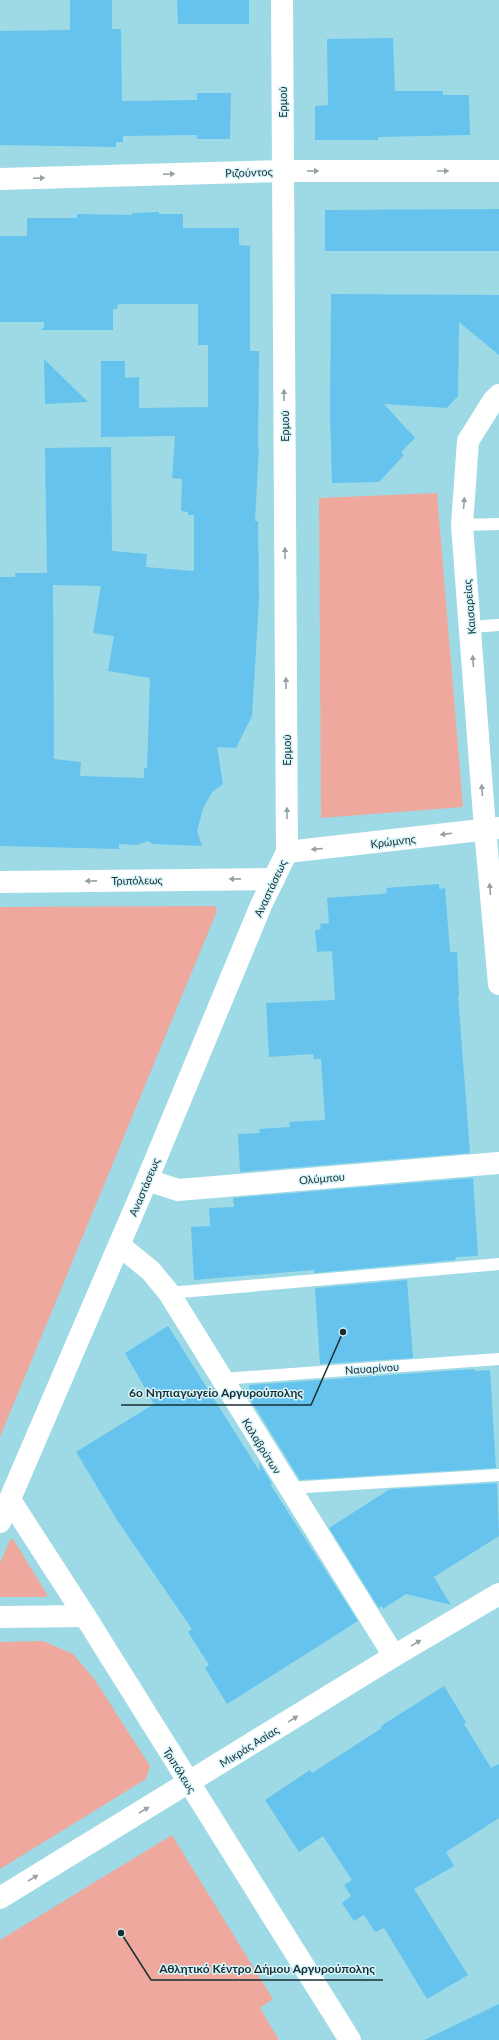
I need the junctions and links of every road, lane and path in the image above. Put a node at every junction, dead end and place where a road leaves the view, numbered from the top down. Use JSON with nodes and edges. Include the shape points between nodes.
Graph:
{"nodes":[{"id":1,"x":282,"y":0,"type":"edge"},
{"id":2,"x":282,"y":171,"type":"junction"},
{"id":3,"x":499,"y":171,"type":"edge"},
{"id":4,"x":0,"y":179,"type":"edge"},
{"id":5,"x":497,"y":400,"type":"edge"},
{"id":6,"x":499,"y":524,"type":"edge"},
{"id":7,"x":462,"y":525,"type":"junction"},
{"id":8,"x":499,"y":625,"type":"edge"},
{"id":9,"x":471,"y":627,"type":"junction"},
{"id":10,"x":492,"y":829,"type":"edge"},
{"id":11,"x":287,"y":852,"type":"junction"},
{"id":12,"x":274,"y":879,"type":"junction"},
{"id":13,"x":0,"y":882,"type":"edge"},
{"id":14,"x":499,"y":984,"type":"edge"},
{"id":15,"x":499,"y":1163,"type":"edge"},
{"id":16,"x":147,"y":1180,"type":"junction"},
{"id":17,"x":119,"y":1245,"type":"junction"},
{"id":18,"x":499,"y":1264,"type":"edge"},
{"id":19,"x":169,"y":1293,"type":"junction"},
{"id":20,"x":499,"y":1359,"type":"edge"},
{"id":21,"x":222,"y":1380,"type":"junction"},
{"id":22,"x":499,"y":1475,"type":"edge"},
{"id":23,"x":289,"y":1488,"type":"junction"},
{"id":24,"x":10,"y":1500,"type":"junction"},
{"id":25,"x":0,"y":1522,"type":"edge"},
{"id":26,"x":499,"y":1594,"type":"edge"},
{"id":27,"x":85,"y":1616,"type":"junction"},
{"id":28,"x":0,"y":1617,"type":"edge"},
{"id":29,"x":394,"y":1656,"type":"junction"},
{"id":30,"x":189,"y":1784,"type":"junction"},
{"id":31,"x":0,"y":1898,"type":"edge"},
{"id":32,"x":350,"y":2040,"type":"edge"}],
"edges":[{"from":1,"to":2,"type":"street","name":"Ερμού"},
{"from":2,"to":3,"type":"street","name":"Ριζούντος","one_way":true},
{"from":4,"to":2,"type":"street","name":"Ριζούντος","one_way":true},
{"from":11,"to":2,"type":"street","name":"Ερμού","one_way":true},
{"from":7,"to":5,"type":"street","name":"Καισαρείας","one_way":true,"via":[[468,441]]},
{"from":6,"to":7,"type":"lane"},
{"from":7,"to":9,"type":"street","name":"Καισαρείας"},
{"from":8,"to":9,"type":"lane"},
{"from":10,"to":9,"type":"street","name":"Καισαρείας","one_way":true},
{"from":10,"to":11,"type":"street","name":"Κρώμνης","one_way":true},
{"from":14,"to":10,"type":"street","name":"Καισαρείας","one_way":true},
{"from":11,"to":12,"type":"street","name":"Αναστάσεως"},
{"from":12,"to":13,"type":"street","name":"Τριπόλεως","one_way":true},
{"from":12,"to":16,"type":"street","name":"Αναστάσεως"},
{"from":15,"to":16,"type":"street","name":"Ολύμπου","via":[[178,1190]]},
{"from":16,"to":17,"type":"street","name":"Αναστάσεως"},
{"from":17,"to":19,"type":"street","name":"Καλαβρύτων","via":[[151,1271]]},
{"from":17,"to":24,"type":"street","name":"Αναστάσεως"},
{"from":18,"to":19,"type":"lane"},
{"from":19,"to":21,"type":"street","name":"Καλαβρύτων"},
{"from":20,"to":21,"type":"lane","name":"Ναυαρίνου"},
{"from":21,"to":23,"type":"street","name":"Καλαβρύτων"},
{"from":22,"to":23,"type":"lane"},
{"from":23,"to":29,"type":"street","name":"Καλαβρύτων"},
{"from":24,"to":25,"type":"street","name":"Αναστάσεως"},
{"from":24,"to":27,"type":"street","name":"Τριπόλεως"},
{"from":29,"to":26,"type":"street","name":"Μικράς Ασίας","one_way":true},
{"from":27,"to":28,"type":"street"},
{"from":27,"to":30,"type":"street","name":"Τριπόλεως"},
{"from":30,"to":29,"type":"street","name":"Μικράς Ασίας","one_way":true},
{"from":31,"to":30,"type":"street","name":"Μικράς Ασίας","one_way":true},
{"from":30,"to":32,"type":"street","name":"Τριπόλεως"}]}
